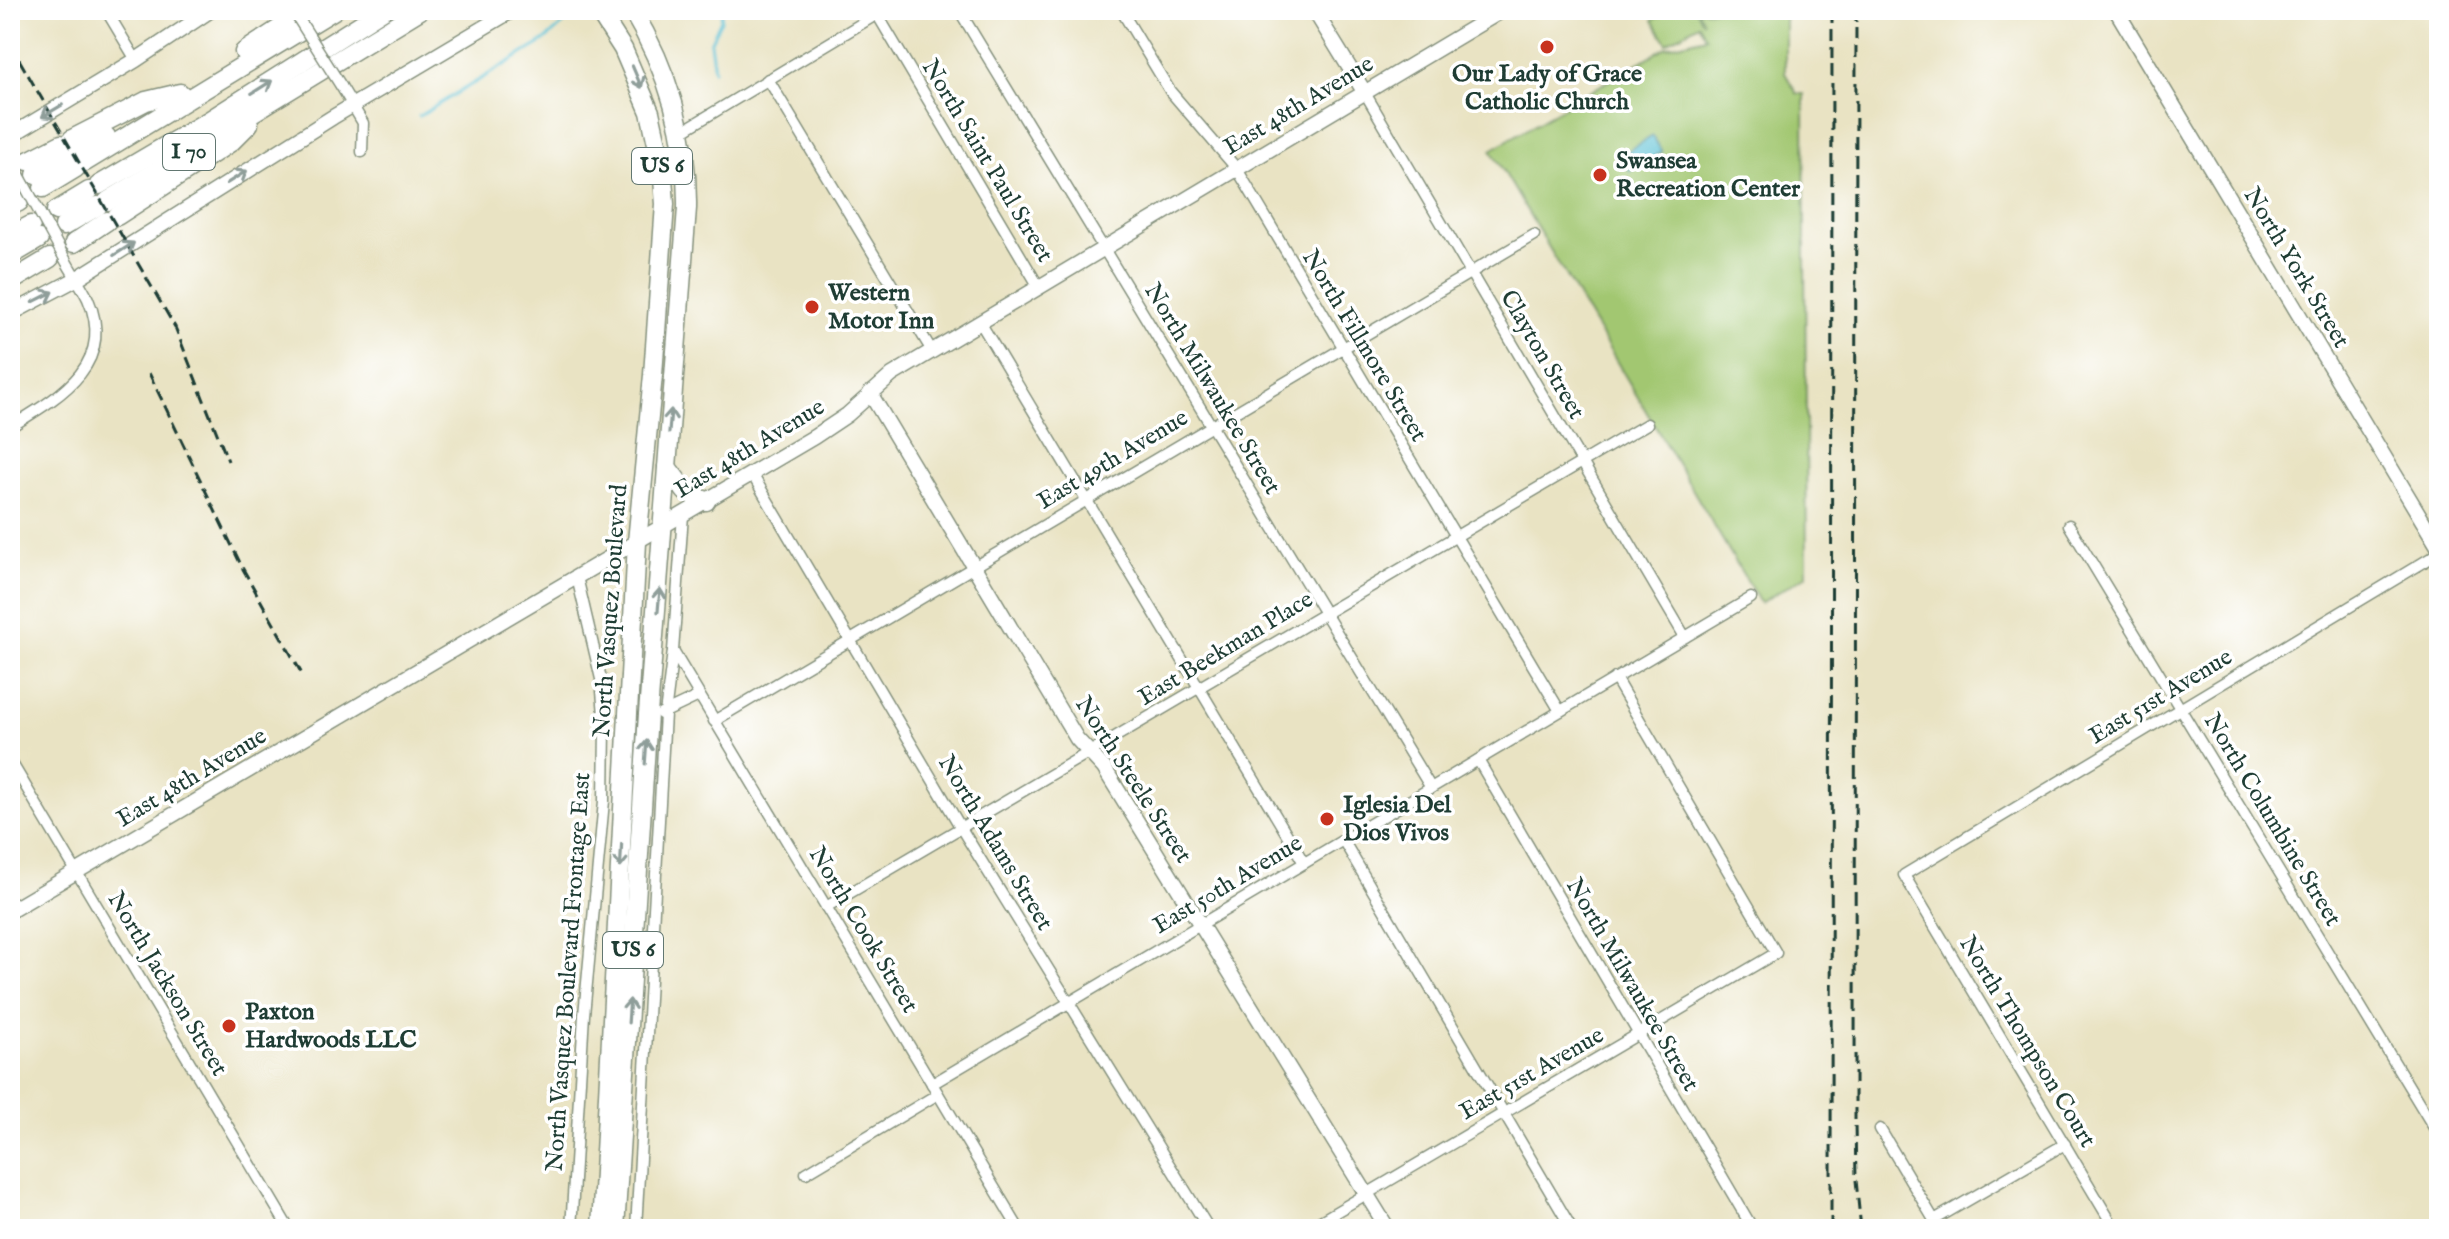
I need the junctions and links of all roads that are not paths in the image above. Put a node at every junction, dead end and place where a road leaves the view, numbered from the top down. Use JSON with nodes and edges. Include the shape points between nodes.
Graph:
{"nodes":[{"id":1,"x":106,"y":10,"type":"edge"},
{"id":2,"x":211,"y":10,"type":"edge"},
{"id":3,"x":293,"y":10,"type":"edge"},
{"id":4,"x":308,"y":10,"type":"edge"},
{"id":5,"x":334,"y":10,"type":"edge"},
{"id":6,"x":383,"y":10,"type":"edge"},
{"id":7,"x":420,"y":10,"type":"edge"},
{"id":8,"x":513,"y":10,"type":"edge"},
{"id":9,"x":598,"y":10,"type":"edge"},
{"id":10,"x":632,"y":10,"type":"edge"},
{"id":11,"x":959,"y":10,"type":"edge"},
{"id":12,"x":1121,"y":10,"type":"edge"},
{"id":13,"x":1314,"y":10,"type":"edge"},
{"id":14,"x":1472,"y":10,"type":"edge"},
{"id":15,"x":1503,"y":10,"type":"edge"},
{"id":16,"x":2116,"y":10,"type":"edge"},
{"id":17,"x":880,"y":12,"type":"edge"},
{"id":18,"x":1480,"y":24,"type":"junction"},
{"id":19,"x":136,"y":60,"type":"junction"},
{"id":20,"x":768,"y":79,"type":"junction"},
{"id":21,"x":1365,"y":93,"type":"junction"},
{"id":22,"x":353,"y":105,"type":"junction"},
{"id":23,"x":681,"y":132,"type":"junction"},
{"id":24,"x":10,"y":136,"type":"edge"},
{"id":25,"x":362,"y":152,"type":"dead end"},
{"id":26,"x":73,"y":153,"type":"junction"},
{"id":27,"x":26,"y":169,"type":"edge"},
{"id":28,"x":1237,"y":169,"type":"junction"},
{"id":29,"x":103,"y":203,"type":"junction"},
{"id":30,"x":60,"y":219,"type":"dead end"},
{"id":31,"x":1534,"y":235,"type":"dead end"},
{"id":32,"x":10,"y":236,"type":"edge"},
{"id":33,"x":74,"y":243,"type":"dead end"},
{"id":34,"x":1103,"y":249,"type":"junction"},
{"id":35,"x":10,"y":256,"type":"edge"},
{"id":36,"x":58,"y":260,"type":"junction"},
{"id":37,"x":1470,"y":272,"type":"junction"},
{"id":38,"x":76,"y":279,"type":"junction"},
{"id":39,"x":10,"y":282,"type":"edge"},
{"id":40,"x":1039,"y":287,"type":"junction"},
{"id":41,"x":10,"y":314,"type":"edge"},
{"id":42,"x":980,"y":322,"type":"junction"},
{"id":43,"x":1342,"y":349,"type":"junction"},
{"id":44,"x":932,"y":351,"type":"junction"},
{"id":45,"x":870,"y":393,"type":"junction"},
{"id":46,"x":1647,"y":424,"type":"dead end"},
{"id":47,"x":1211,"y":425,"type":"junction"},
{"id":48,"x":10,"y":427,"type":"edge"},
{"id":49,"x":1582,"y":462,"type":"junction"},
{"id":50,"x":667,"y":467,"type":"junction"},
{"id":51,"x":752,"y":474,"type":"junction"},
{"id":52,"x":1086,"y":500,"type":"junction"},
{"id":53,"x":706,"y":501,"type":"junction"},
{"id":54,"x":683,"y":515,"type":"junction"},
{"id":55,"x":2069,"y":525,"type":"dead end"},
{"id":56,"x":663,"y":527,"type":"junction"},
{"id":57,"x":1455,"y":537,"type":"junction"},
{"id":58,"x":637,"y":542,"type":"junction"},
{"id":59,"x":2439,"y":550,"type":"edge"},
{"id":60,"x":974,"y":566,"type":"junction"},
{"id":61,"x":577,"y":577,"type":"junction"},
{"id":62,"x":1751,"y":598,"type":"dead end"},
{"id":63,"x":1325,"y":613,"type":"junction"},
{"id":64,"x":1685,"y":637,"type":"junction"},
{"id":65,"x":850,"y":640,"type":"junction"},
{"id":66,"x":673,"y":651,"type":"junction"},
{"id":67,"x":1615,"y":678,"type":"junction"},
{"id":68,"x":1200,"y":687,"type":"junction"},
{"id":69,"x":699,"y":696,"type":"junction"},
{"id":70,"x":2181,"y":708,"type":"junction"},
{"id":71,"x":1560,"y":711,"type":"junction"},
{"id":72,"x":657,"y":714,"type":"junction"},
{"id":73,"x":714,"y":721,"type":"junction"},
{"id":74,"x":1091,"y":754,"type":"junction"},
{"id":75,"x":10,"y":760,"type":"edge"},
{"id":76,"x":1478,"y":760,"type":"junction"},
{"id":77,"x":1431,"y":788,"type":"junction"},
{"id":78,"x":961,"y":828,"type":"junction"},
{"id":79,"x":1343,"y":840,"type":"junction"},
{"id":80,"x":1304,"y":863,"type":"junction"},
{"id":81,"x":77,"y":872,"type":"junction"},
{"id":82,"x":1904,"y":875,"type":"joint"},
{"id":83,"x":826,"y":907,"type":"junction"},
{"id":84,"x":10,"y":911,"type":"edge"},
{"id":85,"x":1200,"y":925,"type":"junction"},
{"id":86,"x":1070,"y":1003,"type":"junction"},
{"id":87,"x":1638,"y":1035,"type":"junction"},
{"id":88,"x":935,"y":1089,"type":"junction"},
{"id":89,"x":1504,"y":1113,"type":"junction"},
{"id":90,"x":1880,"y":1129,"type":"dead end"},
{"id":91,"x":2439,"y":1136,"type":"edge"},
{"id":92,"x":2065,"y":1144,"type":"junction"},
{"id":93,"x":806,"y":1173,"type":"dead end"},
{"id":94,"x":1366,"y":1194,"type":"junction"},
{"id":95,"x":289,"y":1229,"type":"edge"},
{"id":96,"x":571,"y":1229,"type":"edge"},
{"id":97,"x":601,"y":1229,"type":"edge"},
{"id":98,"x":615,"y":1229,"type":"edge"},
{"id":99,"x":636,"y":1229,"type":"edge"},
{"id":100,"x":1019,"y":1229,"type":"edge"},
{"id":101,"x":1209,"y":1229,"type":"edge"},
{"id":102,"x":1307,"y":1229,"type":"edge"},
{"id":103,"x":1388,"y":1229,"type":"edge"},
{"id":104,"x":1572,"y":1229,"type":"edge"},
{"id":105,"x":1753,"y":1229,"type":"edge"},
{"id":106,"x":2115,"y":1229,"type":"edge"}],
"edges":[{"from":1,"to":19,"type":"street"},
{"from":2,"to":19,"type":"street"},
{"from":3,"to":22,"type":"street","bridge":true},
{"from":4,"to":26,"type":"highway","number":"I 70","via":[[180,93]]},
{"from":5,"to":26,"type":"highway"},
{"from":29,"to":6,"type":"highway","one_way":true,"via":[[208,121]]},
{"from":7,"to":29,"type":"highway","via":[[270,102],[231,142]]},
{"from":8,"to":22,"type":"street"},
{"from":9,"to":58,"type":"highway","name":"North Vasquez Boulevard","number":"US 6","one_way":true,"via":[[644,95],[664,184]]},
{"from":10,"to":23,"type":"highway","name":"North Vasquez Boulevard","number":"US 6","via":[[659,64]]},
{"from":11,"to":34,"type":"street","name":"North Milwaukee Street"},
{"from":12,"to":28,"type":"street","name":"North Fillmore Street","via":[[1170,91]]},
{"from":13,"to":21,"type":"street"},
{"from":14,"to":18,"type":"street"},
{"from":15,"to":18,"type":"street","name":"East 48th Avenue"},
{"from":16,"to":59,"type":"street","name":"North York Street"},
{"from":17,"to":20,"type":"street"},
{"from":17,"to":40,"type":"street","name":"North Saint Paul Street"},
{"from":18,"to":21,"type":"street","name":"East 48th Avenue"},
{"from":19,"to":24,"type":"street","one_way":true},
{"from":20,"to":23,"type":"street"},
{"from":20,"to":44,"type":"street"},
{"from":21,"to":28,"type":"street","name":"East 48th Avenue"},
{"from":21,"to":37,"type":"street","name":"Clayton Street"},
{"from":22,"to":25,"type":"street","via":[[363,123]]},
{"from":38,"to":22,"type":"street","one_way":true},
{"from":50,"to":23,"type":"highway","name":"North Vasquez Boulevard","number":"US 6","one_way":true,"via":[[687,208]]},
{"from":26,"to":27,"type":"highway","number":"I 70"},
{"from":27,"to":36,"type":"street","bridge":true},
{"from":28,"to":34,"type":"street","name":"East 48th Avenue"},
{"from":28,"to":43,"type":"street","name":"North Fillmore Street"},
{"from":29,"to":30,"type":"highway"},
{"from":29,"to":33,"type":"highway"},
{"from":31,"to":37,"type":"street","name":"East 49th Avenue"},
{"from":32,"to":35,"type":"highway","via":[[35,232]]},
{"from":34,"to":40,"type":"street","name":"East 48th Avenue"},
{"from":34,"to":47,"type":"street","name":"North Milwaukee Street"},
{"from":36,"to":38,"type":"street"},
{"from":36,"to":39,"type":"highway"},
{"from":37,"to":43,"type":"street","name":"East 49th Avenue"},
{"from":37,"to":49,"type":"street","name":"Clayton Street"},
{"from":41,"to":38,"type":"street","one_way":true},
{"from":38,"to":48,"type":"street","via":[[93,319],[89,360],[67,391]]},
{"from":40,"to":42,"type":"street","name":"East 48th Avenue"},
{"from":42,"to":44,"type":"street","name":"East 48th Avenue"},
{"from":42,"to":52,"type":"street"},
{"from":43,"to":47,"type":"street","name":"East 49th Avenue"},
{"from":43,"to":57,"type":"street","name":"North Fillmore Street"},
{"from":44,"to":45,"type":"street","name":"East 48th Avenue"},
{"from":45,"to":51,"type":"street","name":"East 48th Avenue","via":[[840,420]]},
{"from":45,"to":60,"type":"street","name":"North Steele Street"},
{"from":46,"to":49,"type":"street","name":"East Beekman Place"},
{"from":47,"to":52,"type":"street","name":"East 49th Avenue"},
{"from":47,"to":63,"type":"street","name":"North Milwaukee Street"},
{"from":49,"to":57,"type":"street","name":"East Beekman Place"},
{"from":49,"to":64,"type":"street","name":"Clayton Street"},
{"from":50,"to":53,"type":"highway","via":[[686,492]]},
{"from":50,"to":56,"type":"highway","name":"North Vasquez Boulevard","number":"US 6"},
{"from":51,"to":53,"type":"street","name":"East 48th Avenue"},
{"from":51,"to":65,"type":"street","name":"North Adams Street"},
{"from":52,"to":60,"type":"street","name":"East 49th Avenue"},
{"from":52,"to":68,"type":"street"},
{"from":53,"to":54,"type":"street","name":"East 48th Avenue"},
{"from":54,"to":56,"type":"street","name":"East 48th Avenue"},
{"from":54,"to":66,"type":"street"},
{"from":55,"to":70,"type":"street","name":"North Columbine Street"},
{"from":56,"to":58,"type":"street","name":"East 48th Avenue"},
{"from":72,"to":56,"type":"highway","name":"North Vasquez Boulevard","number":"US 6","one_way":true},
{"from":57,"to":63,"type":"street","name":"East Beekman Place"},
{"from":57,"to":71,"type":"street","name":"North Fillmore Street"},
{"from":58,"to":61,"type":"street","name":"East 48th Avenue"},
{"from":58,"to":97,"type":"highway","name":"North Vasquez Boulevard","number":"US 6","one_way":true},
{"from":59,"to":70,"type":"street","name":"East 51st Avenue"},
{"from":60,"to":65,"type":"street","name":"East 49th Avenue"},
{"from":60,"to":74,"type":"street","name":"North Steele Street"},
{"from":61,"to":81,"type":"street","name":"East 48th Avenue"},
{"from":61,"to":96,"type":"street","name":"North Vasquez Boulevard Frontage East","via":[[601,679],[605,727],[604,801]]},
{"from":62,"to":64,"type":"street","name":"East 50th Avenue"},
{"from":63,"to":68,"type":"street","name":"East Beekman Place"},
{"from":63,"to":77,"type":"street","name":"North Milwaukee Street"},
{"from":64,"to":67,"type":"street","name":"East 50th Avenue"},
{"from":65,"to":73,"type":"street","name":"East 49th Avenue"},
{"from":65,"to":78,"type":"street","name":"North Adams Street"},
{"from":66,"to":69,"type":"street","name":"North Cook Street"},
{"from":66,"to":72,"type":"street"},
{"from":67,"to":71,"type":"street","name":"East 50th Avenue"},
{"from":67,"to":87,"type":"street","name":"East 51st Avenue","via":[[1776,953]]},
{"from":68,"to":74,"type":"street","name":"East Beekman Place"},
{"from":68,"to":80,"type":"street"},
{"from":69,"to":72,"type":"street"},
{"from":69,"to":73,"type":"street","name":"North Cook Street"},
{"from":70,"to":82,"type":"street","name":"East 51st Avenue"},
{"from":70,"to":91,"type":"street","name":"North Columbine Street"},
{"from":71,"to":76,"type":"street","name":"East 50th Avenue"},
{"from":98,"to":72,"type":"highway","name":"North Vasquez Boulevard","number":"US 6","one_way":true},
{"from":72,"to":99,"type":"street"},
{"from":73,"to":83,"type":"street","name":"North Cook Street"},
{"from":74,"to":78,"type":"street","name":"East Beekman Place"},
{"from":74,"to":85,"type":"street","name":"North Steele Street"},
{"from":75,"to":81,"type":"street","name":"North Jackson Street"},
{"from":76,"to":77,"type":"street","name":"East 50th Avenue"},
{"from":76,"to":87,"type":"street","name":"North Milwaukee Street"},
{"from":77,"to":79,"type":"street","name":"East 50th Avenue"},
{"from":78,"to":83,"type":"street","name":"East Beekman Place"},
{"from":78,"to":86,"type":"street","name":"North Adams Street"},
{"from":79,"to":80,"type":"street","name":"East 50th Avenue"},
{"from":79,"to":89,"type":"street"},
{"from":80,"to":85,"type":"street","name":"East 50th Avenue"},
{"from":81,"to":84,"type":"street","name":"East 48th Avenue"},
{"from":81,"to":95,"type":"street","name":"North Jackson Street"},
{"from":82,"to":92,"type":"street","name":"North Thompson Court"},
{"from":83,"to":88,"type":"street","name":"North Cook Street"},
{"from":85,"to":86,"type":"street","name":"East 50th Avenue"},
{"from":85,"to":94,"type":"street","name":"North Steele Street"},
{"from":86,"to":88,"type":"street","name":"East 50th Avenue"},
{"from":86,"to":101,"type":"street","name":"North Adams Street"},
{"from":87,"to":89,"type":"street","name":"East 51st Avenue"},
{"from":87,"to":105,"type":"street","name":"North Milwaukee Street"},
{"from":88,"to":93,"type":"street","name":"East 50th Avenue"},
{"from":88,"to":100,"type":"street","name":"North Cook Street"},
{"from":89,"to":94,"type":"street","name":"East 51st Avenue"},
{"from":89,"to":104,"type":"street"},
{"from":90,"to":92,"type":"street","via":[[1934,1220]]},
{"from":92,"to":106,"type":"street","name":"North Thompson Court"},
{"from":94,"to":102,"type":"street","name":"East 51st Avenue"},
{"from":94,"to":103,"type":"street","name":"North Steele Street"}]}
